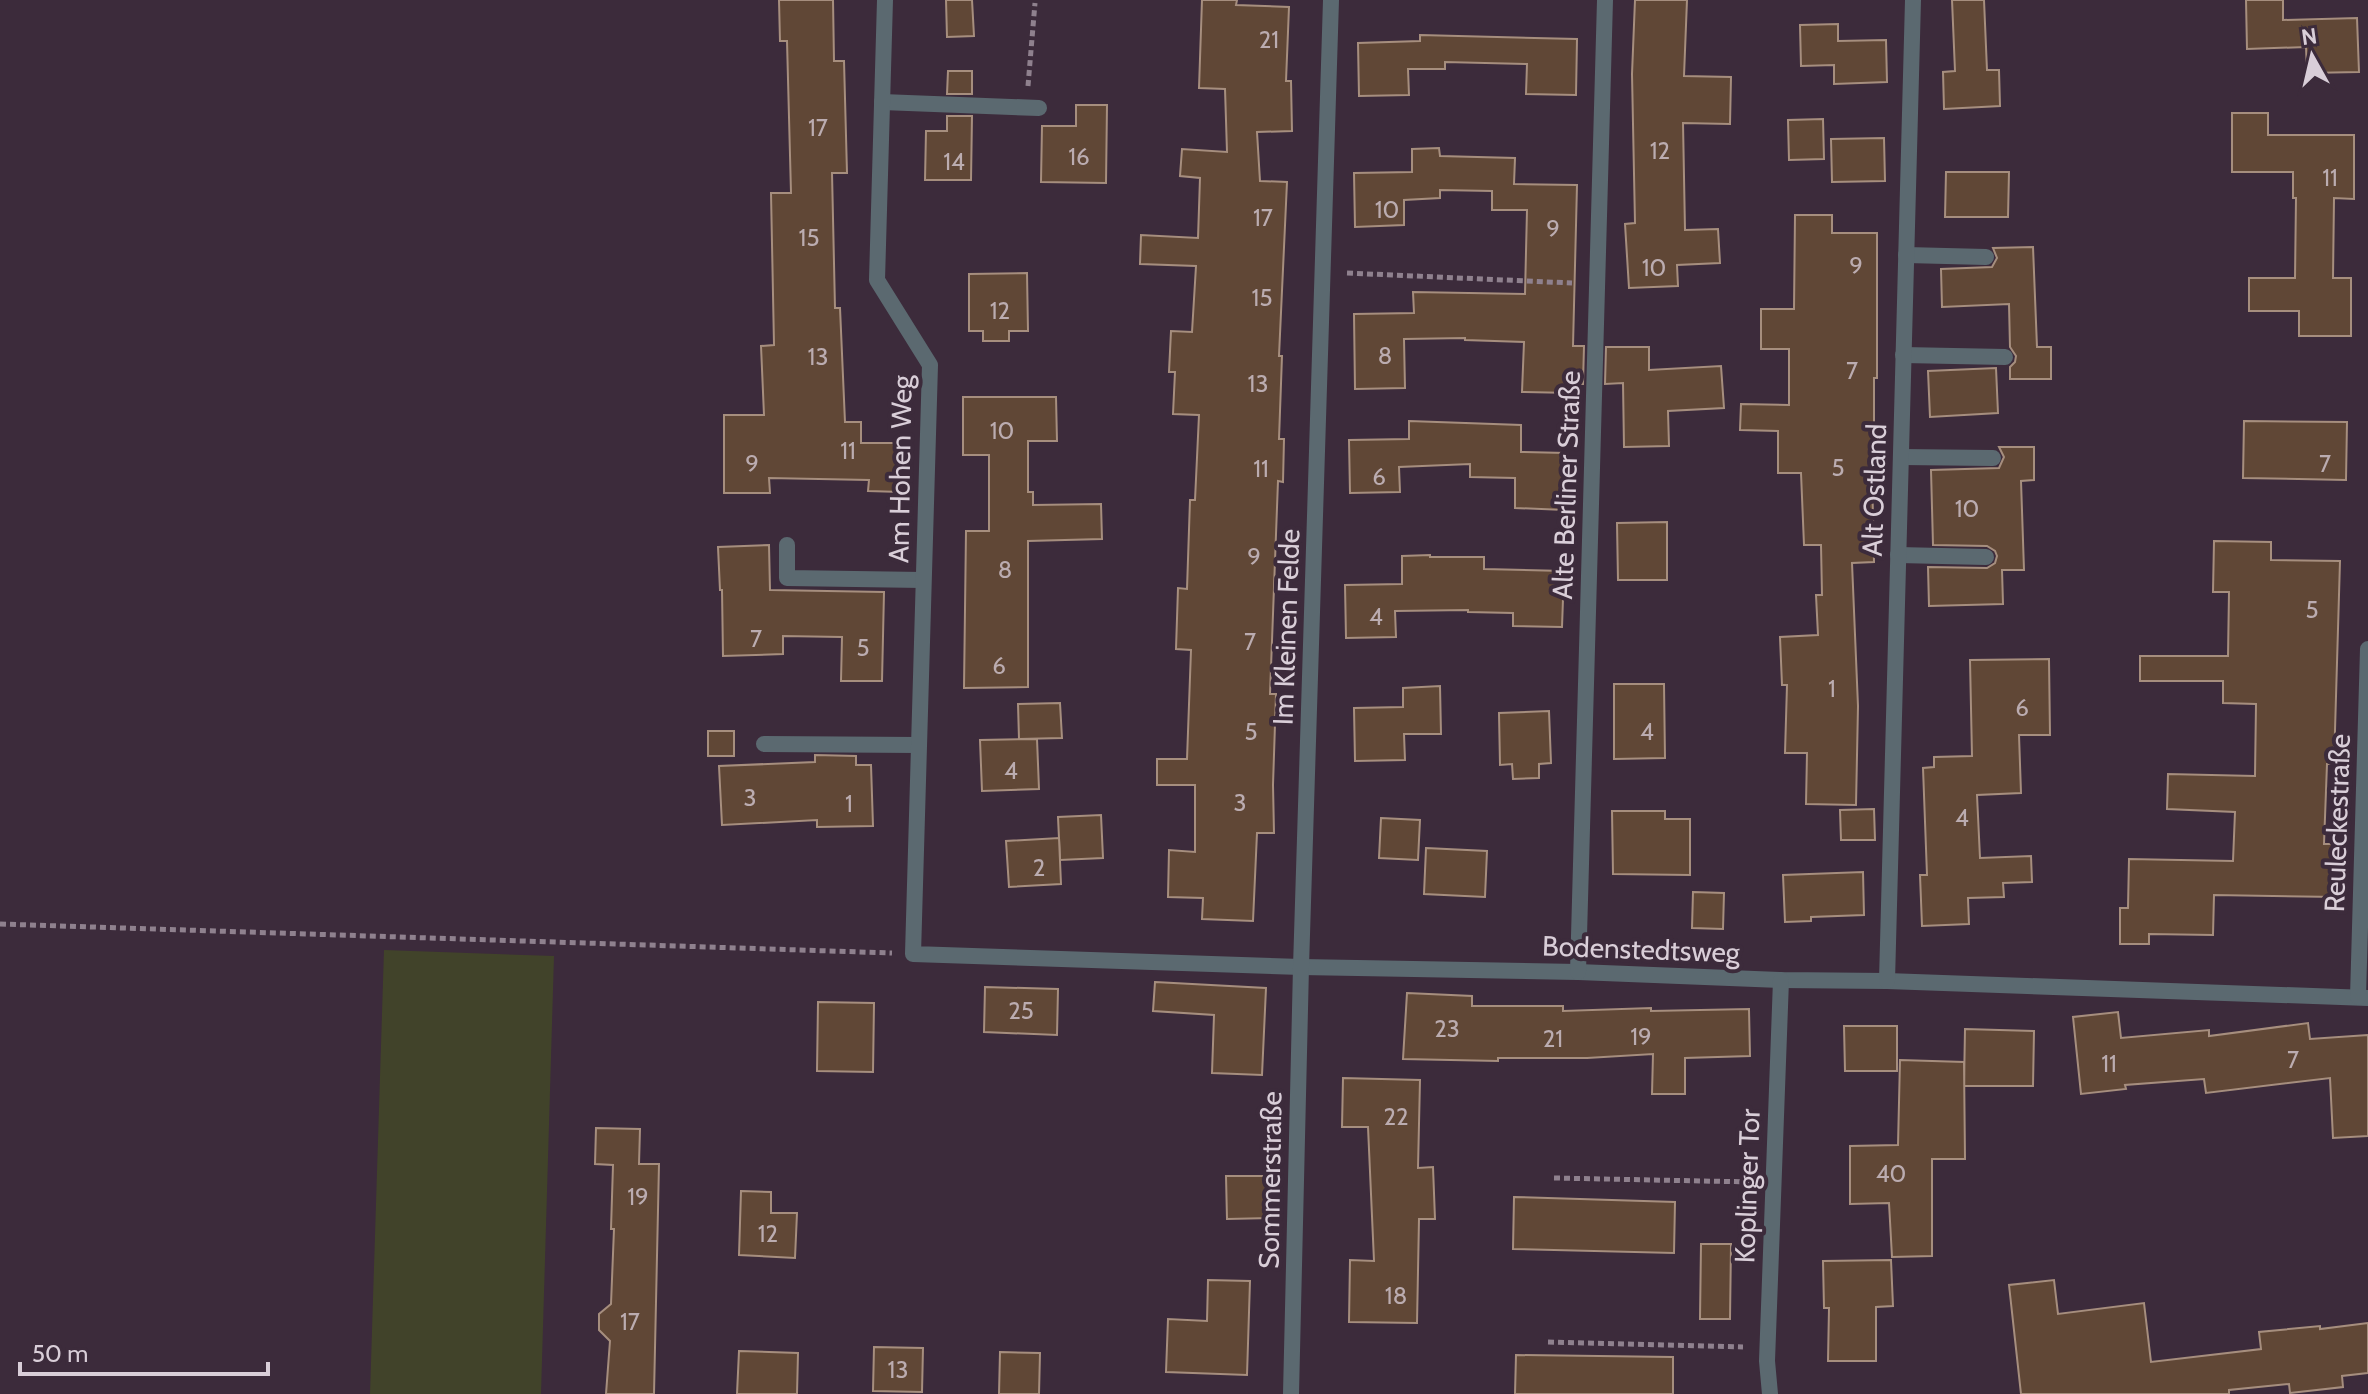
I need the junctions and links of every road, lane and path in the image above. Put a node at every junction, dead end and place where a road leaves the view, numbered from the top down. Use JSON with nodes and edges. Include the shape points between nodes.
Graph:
{"nodes":[{"id":1,"x":885,"y":0,"type":"edge"},
{"id":2,"x":1331,"y":0,"type":"edge"},
{"id":3,"x":1605,"y":0,"type":"edge"},
{"id":4,"x":1913,"y":0,"type":"edge"},
{"id":5,"x":1035,"y":3,"type":"dead end"},
{"id":6,"x":882,"y":102,"type":"junction"},
{"id":7,"x":1032,"y":108,"type":"joint"},
{"id":8,"x":1906,"y":255,"type":"junction"},
{"id":9,"x":1986,"y":257,"type":"dead end"},
{"id":10,"x":1323,"y":272,"type":"junction"},
{"id":11,"x":1597,"y":284,"type":"junction"},
{"id":12,"x":1903,"y":355,"type":"junction"},
{"id":13,"x":2005,"y":357,"type":"dead end"},
{"id":14,"x":1901,"y":457,"type":"junction"},
{"id":15,"x":1993,"y":458,"type":"dead end"},
{"id":16,"x":787,"y":545,"type":"dead end"},
{"id":17,"x":1898,"y":555,"type":"junction"},
{"id":18,"x":1986,"y":557,"type":"dead end"},
{"id":19,"x":923,"y":580,"type":"junction"},
{"id":20,"x":2368,"y":649,"type":"edge"},
{"id":21,"x":764,"y":744,"type":"dead end"},
{"id":22,"x":918,"y":745,"type":"junction"},
{"id":23,"x":0,"y":924,"type":"edge"},
{"id":24,"x":913,"y":954,"type":"junction"},
{"id":25,"x":1301,"y":967,"type":"junction"},
{"id":26,"x":1578,"y":972,"type":"junction"},
{"id":27,"x":1781,"y":980,"type":"junction"},
{"id":28,"x":1887,"y":981,"type":"junction"},
{"id":29,"x":2363,"y":997,"type":"edge"},
{"id":30,"x":1554,"y":1178,"type":"dead end"},
{"id":31,"x":1773,"y":1182,"type":"junction"},
{"id":32,"x":1548,"y":1342,"type":"dead end"},
{"id":33,"x":1767,"y":1347,"type":"junction"},
{"id":34,"x":1291,"y":1394,"type":"edge"},
{"id":35,"x":1770,"y":1394,"type":"edge"}],
"edges":[{"from":1,"to":6,"type":"street","name":"Am Hohen Weg"},
{"from":2,"to":10,"type":"street","name":"Im Kleinen Felde"},
{"from":3,"to":11,"type":"street","name":"Alte Berliner Straße"},
{"from":4,"to":8,"type":"street","name":"Alt Ostland"},
{"from":5,"to":7,"type":"path"},
{"from":6,"to":7,"type":"street"},
{"from":6,"to":19,"type":"street","name":"Am Hohen Weg","via":[[877,280],[930,365]]},
{"from":8,"to":9,"type":"street"},
{"from":8,"to":12,"type":"street","name":"Alt Ostland"},
{"from":10,"to":11,"type":"path"},
{"from":10,"to":25,"type":"street","name":"Im Kleinen Felde"},
{"from":11,"to":26,"type":"street","name":"Alte Berliner Straße"},
{"from":12,"to":13,"type":"street"},
{"from":12,"to":14,"type":"street","name":"Alt Ostland"},
{"from":14,"to":15,"type":"street"},
{"from":14,"to":17,"type":"street","name":"Alt Ostland"},
{"from":16,"to":19,"type":"street","via":[[787,578]]},
{"from":17,"to":18,"type":"street"},
{"from":17,"to":28,"type":"street","name":"Alt Ostland"},
{"from":19,"to":22,"type":"street","name":"Am Hohen Weg"},
{"from":20,"to":29,"type":"street","name":"Reuleckestraße"},
{"from":21,"to":22,"type":"street"},
{"from":22,"to":24,"type":"street","name":"Am Hohen Weg"},
{"from":23,"to":24,"type":"path"},
{"from":24,"to":25,"type":"street","name":"Bodenstedtsweg"},
{"from":25,"to":26,"type":"street","name":"Bodenstedtsweg"},
{"from":25,"to":34,"type":"street","name":"Sommerstraße"},
{"from":26,"to":27,"type":"street","name":"Bodenstedtsweg"},
{"from":27,"to":28,"type":"street","name":"Bodenstedtsweg"},
{"from":27,"to":31,"type":"street","name":"Koplinger Tor"},
{"from":28,"to":29,"type":"street","name":"Bodenstedtsweg"},
{"from":30,"to":31,"type":"path"},
{"from":31,"to":33,"type":"street","name":"Koplinger Tor"},
{"from":32,"to":33,"type":"path"},
{"from":33,"to":35,"type":"street","name":"Koplinger Tor"}]}
